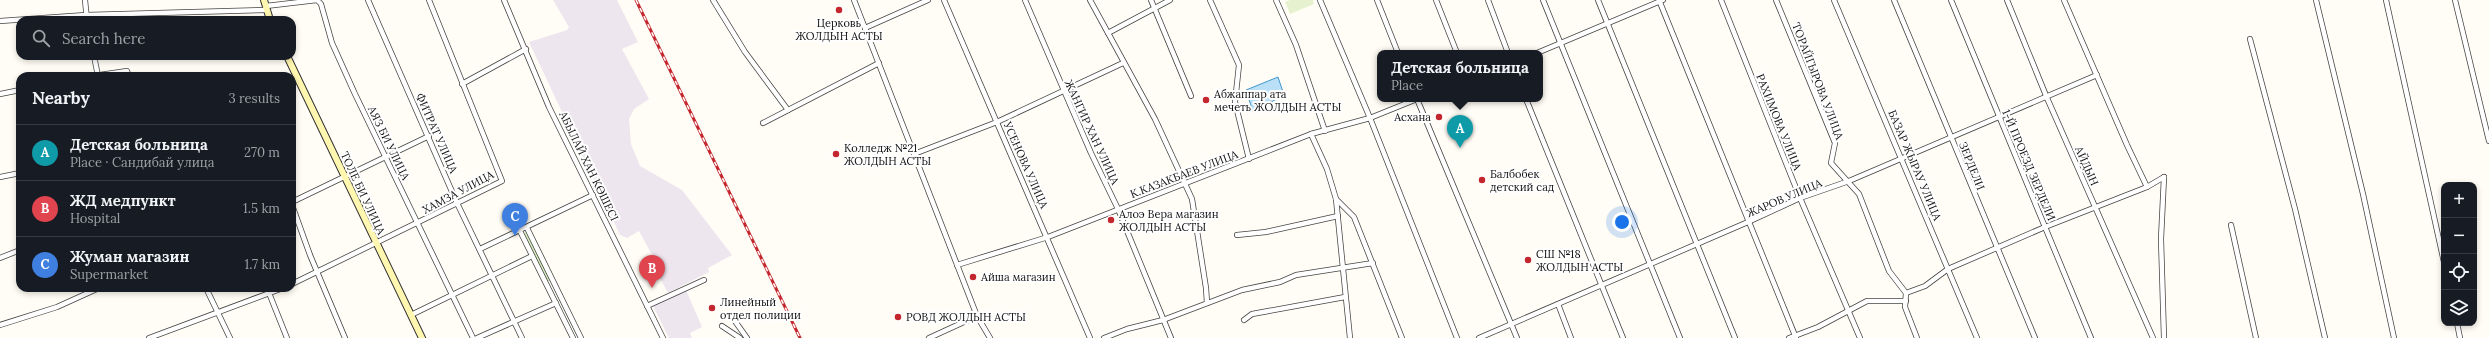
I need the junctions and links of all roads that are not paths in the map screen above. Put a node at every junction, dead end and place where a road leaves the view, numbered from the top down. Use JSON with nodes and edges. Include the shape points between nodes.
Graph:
{"nodes":[{"id":1,"x":85,"y":0,"type":"edge"},
{"id":2,"x":368,"y":0,"type":"edge"},
{"id":3,"x":429,"y":0,"type":"edge"},
{"id":4,"x":504,"y":0,"type":"edge"},
{"id":5,"x":713,"y":0,"type":"edge"},
{"id":6,"x":854,"y":0,"type":"edge"},
{"id":7,"x":928,"y":0,"type":"edge"},
{"id":8,"x":944,"y":0,"type":"edge"},
{"id":9,"x":1025,"y":0,"type":"edge"},
{"id":10,"x":1090,"y":0,"type":"edge"},
{"id":11,"x":1151,"y":0,"type":"edge"},
{"id":12,"x":1170,"y":0,"type":"edge"},
{"id":13,"x":1210,"y":0,"type":"edge"},
{"id":14,"x":1276,"y":0,"type":"edge"},
{"id":15,"x":1320,"y":0,"type":"edge"},
{"id":16,"x":1377,"y":0,"type":"edge"},
{"id":17,"x":1436,"y":0,"type":"edge"},
{"id":18,"x":1488,"y":0,"type":"edge"},
{"id":19,"x":1543,"y":0,"type":"edge"},
{"id":20,"x":1598,"y":0,"type":"edge"},
{"id":21,"x":1721,"y":0,"type":"edge"},
{"id":22,"x":1776,"y":0,"type":"edge"},
{"id":23,"x":1834,"y":0,"type":"edge"},
{"id":24,"x":1894,"y":0,"type":"edge"},
{"id":25,"x":1951,"y":0,"type":"edge"},
{"id":26,"x":2007,"y":0,"type":"edge"},
{"id":27,"x":2064,"y":0,"type":"edge"},
{"id":28,"x":2316,"y":0,"type":"edge"},
{"id":29,"x":2386,"y":0,"type":"edge"},
{"id":30,"x":2455,"y":0,"type":"edge"},
{"id":31,"x":1660,"y":1,"type":"edge"},
{"id":32,"x":265,"y":5,"type":"edge"},
{"id":33,"x":1155,"y":9,"type":"junction"},
{"id":34,"x":86,"y":16,"type":"edge"},
{"id":35,"x":101,"y":16,"type":"edge"},
{"id":36,"x":269,"y":16,"type":"edge"},
{"id":37,"x":16,"y":20,"type":"edge"},
{"id":38,"x":0,"y":21,"type":"edge"},
{"id":39,"x":1607,"y":22,"type":"junction"},
{"id":40,"x":865,"y":28,"type":"junction"},
{"id":41,"x":1108,"y":33,"type":"junction"},
{"id":42,"x":2250,"y":39,"type":"dead end"},
{"id":43,"x":1560,"y":43,"type":"junction"},
{"id":44,"x":526,"y":49,"type":"junction"},
{"id":45,"x":1397,"y":50,"type":"edge"},
{"id":46,"x":1456,"y":50,"type":"edge"},
{"id":47,"x":1507,"y":50,"type":"edge"},
{"id":48,"x":1543,"y":50,"type":"edge"},
{"id":49,"x":95,"y":60,"type":"edge"},
{"id":50,"x":289,"y":60,"type":"edge"},
{"id":51,"x":879,"y":63,"type":"junction"},
{"id":52,"x":1122,"y":63,"type":"junction"},
{"id":53,"x":97,"y":72,"type":"edge"},
{"id":54,"x":295,"y":72,"type":"edge"},
{"id":55,"x":296,"y":75,"type":"edge"},
{"id":56,"x":2096,"y":76,"type":"junction"},
{"id":57,"x":462,"y":84,"type":"junction"},
{"id":58,"x":16,"y":91,"type":"edge"},
{"id":59,"x":1063,"y":91,"type":"junction"},
{"id":60,"x":0,"y":94,"type":"edge"},
{"id":61,"x":1191,"y":96,"type":"dead end"},
{"id":62,"x":2047,"y":98,"type":"junction"},
{"id":63,"x":1410,"y":102,"type":"edge"},
{"id":64,"x":1418,"y":102,"type":"edge"},
{"id":65,"x":1527,"y":102,"type":"edge"},
{"id":66,"x":788,"y":110,"type":"junction"},
{"id":67,"x":1999,"y":117,"type":"junction"},
{"id":68,"x":1370,"y":118,"type":"junction"},
{"id":69,"x":997,"y":122,"type":"junction"},
{"id":70,"x":763,"y":123,"type":"dead end"},
{"id":71,"x":1325,"y":131,"type":"junction"},
{"id":72,"x":1311,"y":134,"type":"junction"},
{"id":73,"x":429,"y":136,"type":"junction"},
{"id":74,"x":1951,"y":138,"type":"junction"},
{"id":75,"x":2489,"y":141,"type":"edge"},
{"id":76,"x":914,"y":154,"type":"junction"},
{"id":77,"x":386,"y":156,"type":"junction"},
{"id":78,"x":1902,"y":157,"type":"junction"},
{"id":79,"x":1249,"y":159,"type":"junction"},
{"id":80,"x":16,"y":174,"type":"edge"},
{"id":81,"x":344,"y":175,"type":"junction"},
{"id":82,"x":0,"y":177,"type":"edge"},
{"id":83,"x":1849,"y":181,"type":"junction"},
{"id":84,"x":1184,"y":184,"type":"junction"},
{"id":85,"x":2147,"y":187,"type":"junction"},
{"id":86,"x":593,"y":195,"type":"junction"},
{"id":87,"x":1800,"y":198,"type":"junction"},
{"id":88,"x":1336,"y":199,"type":"junction"},
{"id":89,"x":296,"y":200,"type":"edge"},
{"id":90,"x":457,"y":203,"type":"junction"},
{"id":91,"x":2096,"y":207,"type":"junction"},
{"id":92,"x":1118,"y":209,"type":"junction"},
{"id":93,"x":1338,"y":216,"type":"junction"},
{"id":94,"x":296,"y":217,"type":"edge"},
{"id":95,"x":1748,"y":222,"type":"junction"},
{"id":96,"x":417,"y":223,"type":"junction"},
{"id":97,"x":2231,"y":225,"type":"dead end"},
{"id":98,"x":2046,"y":227,"type":"junction"},
{"id":99,"x":527,"y":228,"type":"junction"},
{"id":100,"x":520,"y":231,"type":"junction"},
{"id":101,"x":1237,"y":235,"type":"dead end"},
{"id":102,"x":1048,"y":237,"type":"junction"},
{"id":103,"x":376,"y":244,"type":"junction"},
{"id":104,"x":1697,"y":245,"type":"junction"},
{"id":105,"x":480,"y":249,"type":"junction"},
{"id":106,"x":1997,"y":249,"type":"junction"},
{"id":107,"x":16,"y":252,"type":"edge"},
{"id":108,"x":2442,"y":254,"type":"edge"},
{"id":109,"x":532,"y":256,"type":"junction"},
{"id":110,"x":0,"y":258,"type":"edge"},
{"id":111,"x":1373,"y":263,"type":"junction"},
{"id":112,"x":957,"y":265,"type":"junction"},
{"id":113,"x":1649,"y":265,"type":"junction"},
{"id":114,"x":1948,"y":269,"type":"junction"},
{"id":115,"x":1342,"y":270,"type":"junction"},
{"id":116,"x":316,"y":271,"type":"junction"},
{"id":117,"x":492,"y":274,"type":"junction"},
{"id":118,"x":704,"y":280,"type":"dead end"},
{"id":119,"x":296,"y":282,"type":"edge"},
{"id":120,"x":1601,"y":284,"type":"junction"},
{"id":121,"x":89,"y":292,"type":"edge"},
{"id":122,"x":208,"y":292,"type":"edge"},
{"id":123,"x":269,"y":292,"type":"edge"},
{"id":124,"x":276,"y":292,"type":"edge"},
{"id":125,"x":1906,"y":293,"type":"junction"},
{"id":126,"x":451,"y":294,"type":"junction"},
{"id":127,"x":270,"y":295,"type":"junction"},
{"id":128,"x":1345,"y":297,"type":"junction"},
{"id":129,"x":1906,"y":300,"type":"junction"},
{"id":130,"x":556,"y":303,"type":"junction"},
{"id":131,"x":1207,"y":303,"type":"junction"},
{"id":132,"x":1558,"y":304,"type":"junction"},
{"id":133,"x":647,"y":306,"type":"junction"},
{"id":134,"x":1850,"y":312,"type":"junction"},
{"id":135,"x":218,"y":314,"type":"junction"},
{"id":136,"x":411,"y":314,"type":"junction"},
{"id":137,"x":977,"y":316,"type":"junction"},
{"id":138,"x":732,"y":317,"type":"dead end"},
{"id":139,"x":1164,"y":320,"type":"junction"},
{"id":140,"x":1244,"y":320,"type":"dead end"},
{"id":141,"x":514,"y":322,"type":"junction"},
{"id":142,"x":0,"y":325,"type":"edge"},
{"id":143,"x":1512,"y":325,"type":"junction"},
{"id":144,"x":722,"y":326,"type":"dead end"},
{"id":145,"x":2458,"y":326,"type":"edge"},
{"id":146,"x":1795,"y":337,"type":"edge"},
{"id":147,"x":149,"y":338,"type":"edge"},
{"id":148,"x":230,"y":338,"type":"edge"},
{"id":149,"x":287,"y":338,"type":"edge"},
{"id":150,"x":345,"y":338,"type":"edge"},
{"id":151,"x":422,"y":338,"type":"edge"},
{"id":152,"x":474,"y":338,"type":"edge"},
{"id":153,"x":477,"y":338,"type":"edge"},
{"id":154,"x":522,"y":338,"type":"edge"},
{"id":155,"x":573,"y":338,"type":"edge"},
{"id":156,"x":581,"y":338,"type":"edge"},
{"id":157,"x":663,"y":338,"type":"edge"},
{"id":158,"x":740,"y":338,"type":"edge"},
{"id":159,"x":747,"y":338,"type":"edge"},
{"id":160,"x":929,"y":338,"type":"edge"},
{"id":161,"x":990,"y":338,"type":"edge"},
{"id":162,"x":1090,"y":338,"type":"edge"},
{"id":163,"x":1104,"y":338,"type":"edge"},
{"id":164,"x":1171,"y":338,"type":"edge"},
{"id":165,"x":1350,"y":338,"type":"edge"},
{"id":166,"x":1402,"y":338,"type":"edge"},
{"id":167,"x":1457,"y":338,"type":"edge"},
{"id":168,"x":1479,"y":338,"type":"edge"},
{"id":169,"x":1517,"y":338,"type":"edge"},
{"id":170,"x":1570,"y":338,"type":"edge"},
{"id":171,"x":1624,"y":338,"type":"edge"},
{"id":172,"x":1680,"y":338,"type":"edge"},
{"id":173,"x":1735,"y":338,"type":"edge"},
{"id":174,"x":1789,"y":338,"type":"edge"},
{"id":175,"x":1860,"y":338,"type":"edge"},
{"id":176,"x":1917,"y":338,"type":"edge"},
{"id":177,"x":1977,"y":338,"type":"edge"},
{"id":178,"x":2035,"y":338,"type":"edge"},
{"id":179,"x":2091,"y":338,"type":"edge"},
{"id":180,"x":2153,"y":338,"type":"edge"},
{"id":181,"x":2164,"y":338,"type":"edge"},
{"id":182,"x":2256,"y":338,"type":"edge"},
{"id":183,"x":2325,"y":338,"type":"edge"},
{"id":184,"x":2394,"y":338,"type":"edge"},
{"id":185,"x":2460,"y":338,"type":"edge"}],
"edges":[{"from":1,"to":34,"type":"street"},
{"from":2,"to":73,"type":"street","name":"ФИТРАТ УЛИЦА"},
{"from":3,"to":57,"type":"street","name":"ХАМЗА УЛИЦА"},
{"from":4,"to":44,"type":"street","name":"АБЫЛАЙ ХАН КӨШЕСІ"},
{"from":5,"to":66,"type":"street","via":[[745,52]]},
{"from":6,"to":40,"type":"street"},
{"from":7,"to":40,"type":"street"},
{"from":8,"to":69,"type":"street","name":"УСЕНОВА УЛИЦА"},
{"from":9,"to":59,"type":"street","name":"ЖАНГИР ХАН УЛИЦА"},
{"from":10,"to":41,"type":"street"},
{"from":11,"to":33,"type":"street"},
{"from":12,"to":33,"type":"street"},
{"from":13,"to":79,"type":"street","via":[[1240,65],[1235,102]]},
{"from":14,"to":71,"type":"street","via":[[1296,45]]},
{"from":15,"to":68,"type":"street"},
{"from":16,"to":45,"type":"street"},
{"from":17,"to":46,"type":"street"},
{"from":18,"to":47,"type":"street"},
{"from":19,"to":43,"type":"street"},
{"from":20,"to":39,"type":"street"},
{"from":21,"to":87,"type":"street","name":"РАХИМОВА УЛИЦА"},
{"from":22,"to":83,"type":"street","name":"ТОРАЙГЫРОВА УЛИЦА","via":[[1835,143],[1831,164]]},
{"from":23,"to":78,"type":"street","name":"БАЗАР ЖЫРАУ УЛИЦА"},
{"from":24,"to":74,"type":"street","name":"ЗЕРДЕЛИ"},
{"from":25,"to":67,"type":"street","name":"1-Й ПРОЕЗД ЗЕРДЕЛИ"},
{"from":26,"to":62,"type":"street","name":"АЙДЫН"},
{"from":27,"to":56,"type":"street"},
{"from":28,"to":184,"type":"street","via":[[2363,194]]},
{"from":29,"to":108,"type":"street"},
{"from":30,"to":75,"type":"street"},
{"from":31,"to":39,"type":"street"},
{"from":31,"to":95,"type":"street"},
{"from":32,"to":35,"type":"street"},
{"from":32,"to":36,"type":"street"},
{"from":32,"to":77,"type":"street","name":"АЯЗ БИ УЛИЦА","via":[[317,0],[321,4],[332,43]]},
{"from":33,"to":41,"type":"street"},
{"from":33,"to":61,"type":"street"},
{"from":37,"to":38,"type":"street"},
{"from":39,"to":43,"type":"street"},
{"from":39,"to":104,"type":"street"},
{"from":40,"to":51,"type":"street"},
{"from":41,"to":52,"type":"street"},
{"from":42,"to":183,"type":"street","via":[[2295,209]]},
{"from":43,"to":48,"type":"street"},
{"from":43,"to":113,"type":"street"},
{"from":44,"to":57,"type":"street"},
{"from":44,"to":86,"type":"street","name":"АБЫЛАЙ ХАН КӨШЕСІ","via":[[549,107]]},
{"from":49,"to":53,"type":"street"},
{"from":50,"to":54,"type":"street","name":"ТОЛЕ БИ УЛИЦА"},
{"from":51,"to":66,"type":"street"},
{"from":51,"to":76,"type":"street"},
{"from":52,"to":59,"type":"street"},
{"from":52,"to":84,"type":"street","via":[[1155,119]]},
{"from":55,"to":81,"type":"street","name":"ТОЛЕ БИ УЛИЦА"},
{"from":56,"to":62,"type":"street","name":"ЖАРОВ УЛИЦА"},
{"from":56,"to":85,"type":"street"},
{"from":57,"to":90,"type":"street","name":"ХАМЗА УЛИЦА","via":[[502,181]]},
{"from":58,"to":60,"type":"street"},
{"from":59,"to":69,"type":"street"},
{"from":59,"to":92,"type":"street","name":"ЖАНГИР ХАН УЛИЦА"},
{"from":62,"to":67,"type":"street","name":"ЖАРОВ УЛИЦА"},
{"from":62,"to":91,"type":"street","name":"АЙДЫН"},
{"from":63,"to":68,"type":"street","name":"К.КАЗАКБАЕВ УЛИЦА"},
{"from":64,"to":143,"type":"street"},
{"from":65,"to":120,"type":"street"},
{"from":66,"to":70,"type":"street"},
{"from":67,"to":74,"type":"street","name":"ЖАРОВ УЛИЦА"},
{"from":67,"to":98,"type":"street","name":"1-Й ПРОЕЗД ЗЕРДЕЛИ"},
{"from":68,"to":71,"type":"street","name":"К.КАЗАКБАЕВ УЛИЦА"},
{"from":68,"to":167,"type":"street"},
{"from":69,"to":76,"type":"street"},
{"from":69,"to":102,"type":"street","name":"УСЕНОВА УЛИЦА"},
{"from":71,"to":72,"type":"street","name":"К.КАЗАКБАЕВ УЛИЦА"},
{"from":72,"to":79,"type":"street","name":"К.КАЗАКБАЕВ УЛИЦА"},
{"from":72,"to":88,"type":"street","via":[[1327,169]]},
{"from":73,"to":77,"type":"street"},
{"from":73,"to":90,"type":"street","name":"ФИТРАТ УЛИЦА"},
{"from":74,"to":78,"type":"street","name":"ЖАРОВ УЛИЦА"},
{"from":74,"to":106,"type":"street","name":"ЗЕРДЕЛИ"},
{"from":76,"to":112,"type":"street"},
{"from":77,"to":81,"type":"street"},
{"from":77,"to":96,"type":"street","name":"АЯЗ БИ УЛИЦА"},
{"from":78,"to":83,"type":"street","name":"ЖАРОВ УЛИЦА"},
{"from":78,"to":114,"type":"street","name":"БАЗАР ЖЫРАУ УЛИЦА"},
{"from":79,"to":84,"type":"street","name":"К.КАЗАКБАЕВ УЛИЦА"},
{"from":80,"to":82,"type":"street"},
{"from":81,"to":89,"type":"street"},
{"from":81,"to":103,"type":"street","name":"ТОЛЕ БИ УЛИЦА"},
{"from":83,"to":87,"type":"street","name":"ЖАРОВ УЛИЦА"},
{"from":83,"to":125,"type":"street","name":"ТОРАЙГЫРОВА УЛИЦА","via":[[1858,194],[1889,271]]},
{"from":84,"to":92,"type":"street","name":"К.КАЗАКБАЕВ УЛИЦА"},
{"from":84,"to":131,"type":"street","via":[[1192,199]]},
{"from":85,"to":91,"type":"street"},
{"from":85,"to":181,"type":"street","via":[[2164,177],[2161,239]]},
{"from":86,"to":99,"type":"street"},
{"from":86,"to":133,"type":"street","name":"АБЫЛАЙ ХАН КӨШЕСІ"},
{"from":87,"to":95,"type":"street","name":"ЖАРОВ УЛИЦА"},
{"from":87,"to":134,"type":"street","name":"РАХИМОВА УЛИЦА"},
{"from":88,"to":93,"type":"street"},
{"from":88,"to":111,"type":"street","via":[[1354,217]]},
{"from":90,"to":96,"type":"street","name":"ХАМЗА УЛИЦА"},
{"from":90,"to":105,"type":"street","name":"ФИТРАТ УЛИЦА"},
{"from":91,"to":98,"type":"street"},
{"from":91,"to":180,"type":"street","name":"АЙДЫН"},
{"from":92,"to":102,"type":"street","name":"К.КАЗАКБАЕВ УЛИЦА"},
{"from":92,"to":139,"type":"street","name":"ЖАНГИР ХАН УЛИЦА"},
{"from":93,"to":101,"type":"street","via":[[1266,232]]},
{"from":93,"to":115,"type":"street"},
{"from":94,"to":116,"type":"street"},
{"from":95,"to":104,"type":"street","name":"ЖАРОВ УЛИЦА"},
{"from":95,"to":146,"type":"street"},
{"from":96,"to":103,"type":"street","name":"ХАМЗА УЛИЦА"},
{"from":96,"to":126,"type":"street","name":"АЯЗ БИ УЛИЦА"},
{"from":97,"to":182,"type":"street"},
{"from":98,"to":106,"type":"street"},
{"from":98,"to":179,"type":"street","name":"1-Й ПРОЕЗД ЗЕРДЕЛИ"},
{"from":99,"to":100,"type":"street"},
{"from":99,"to":156,"type":"street"},
{"from":100,"to":105,"type":"street"},
{"from":100,"to":109,"type":"street"},
{"from":102,"to":112,"type":"street","name":"К.КАЗАКБАЕВ УЛИЦА"},
{"from":102,"to":162,"type":"street","name":"УСЕНОВА УЛИЦА"},
{"from":103,"to":116,"type":"street","name":"ХАМЗА УЛИЦА"},
{"from":103,"to":136,"type":"street","name":"ТОЛЕ БИ УЛИЦА"},
{"from":104,"to":113,"type":"street","name":"ЖАРОВ УЛИЦА"},
{"from":104,"to":173,"type":"street"},
{"from":105,"to":117,"type":"street","name":"ФИТРАТ УЛИЦА"},
{"from":106,"to":114,"type":"street"},
{"from":106,"to":178,"type":"street","name":"ЗЕРДЕЛИ"},
{"from":107,"to":110,"type":"street"},
{"from":109,"to":117,"type":"street"},
{"from":109,"to":130,"type":"street"},
{"from":111,"to":115,"type":"street"},
{"from":111,"to":166,"type":"street"},
{"from":112,"to":137,"type":"street"},
{"from":113,"to":120,"type":"street","name":"ЖАРОВ УЛИЦА"},
{"from":113,"to":172,"type":"street"},
{"from":114,"to":125,"type":"street","via":[[1925,286]]},
{"from":114,"to":177,"type":"street","name":"БАЗАР ЖЫРАУ УЛИЦА"},
{"from":115,"to":128,"type":"street"},
{"from":115,"to":131,"type":"street","via":[[1296,275]]},
{"from":116,"to":119,"type":"street","name":"ХАМЗА УЛИЦА"},
{"from":116,"to":150,"type":"street"},
{"from":117,"to":126,"type":"street"},
{"from":117,"to":141,"type":"street","name":"ФИТРАТ УЛИЦА"},
{"from":118,"to":133,"type":"street"},
{"from":120,"to":132,"type":"street","name":"ЖАРОВ УЛИЦА"},
{"from":120,"to":171,"type":"street"},
{"from":121,"to":142,"type":"street","via":[[57,307]]},
{"from":122,"to":135,"type":"street"},
{"from":123,"to":127,"type":"street"},
{"from":124,"to":127,"type":"street"},
{"from":125,"to":129,"type":"street"},
{"from":126,"to":136,"type":"street"},
{"from":126,"to":152,"type":"street","name":"АЯЗ БИ УЛИЦА"},
{"from":127,"to":135,"type":"street"},
{"from":127,"to":149,"type":"street"},
{"from":128,"to":140,"type":"street","via":[[1252,314]]},
{"from":128,"to":165,"type":"street"},
{"from":129,"to":134,"type":"street","via":[[1867,301]]},
{"from":129,"to":176,"type":"street","via":[[1905,307]]},
{"from":130,"to":141,"type":"street"},
{"from":130,"to":155,"type":"street"},
{"from":131,"to":139,"type":"street"},
{"from":132,"to":143,"type":"street","name":"ЖАРОВ УЛИЦА"},
{"from":132,"to":170,"type":"street"},
{"from":133,"to":157,"type":"street","name":"АБЫЛАЙ ХАН КӨШЕСІ"},
{"from":134,"to":146,"type":"street"},
{"from":134,"to":175,"type":"street","name":"РАХИМОВА УЛИЦА"},
{"from":135,"to":147,"type":"street"},
{"from":135,"to":148,"type":"street"},
{"from":136,"to":151,"type":"street","name":"ТОЛЕ БИ УЛИЦА"},
{"from":137,"to":160,"type":"street"},
{"from":137,"to":161,"type":"street"},
{"from":138,"to":159,"type":"street"},
{"from":139,"to":163,"type":"street","via":[[1127,329]]},
{"from":139,"to":164,"type":"street","name":"ЖАНГИР ХАН УЛИЦА"},
{"from":141,"to":153,"type":"street"},
{"from":141,"to":154,"type":"street","name":"ФИТРАТ УЛИЦА"},
{"from":143,"to":168,"type":"street","name":"ЖАРОВ УЛИЦА"},
{"from":143,"to":169,"type":"street"},
{"from":144,"to":158,"type":"street"},
{"from":145,"to":185,"type":"street"},
{"from":146,"to":174,"type":"street"}]}
